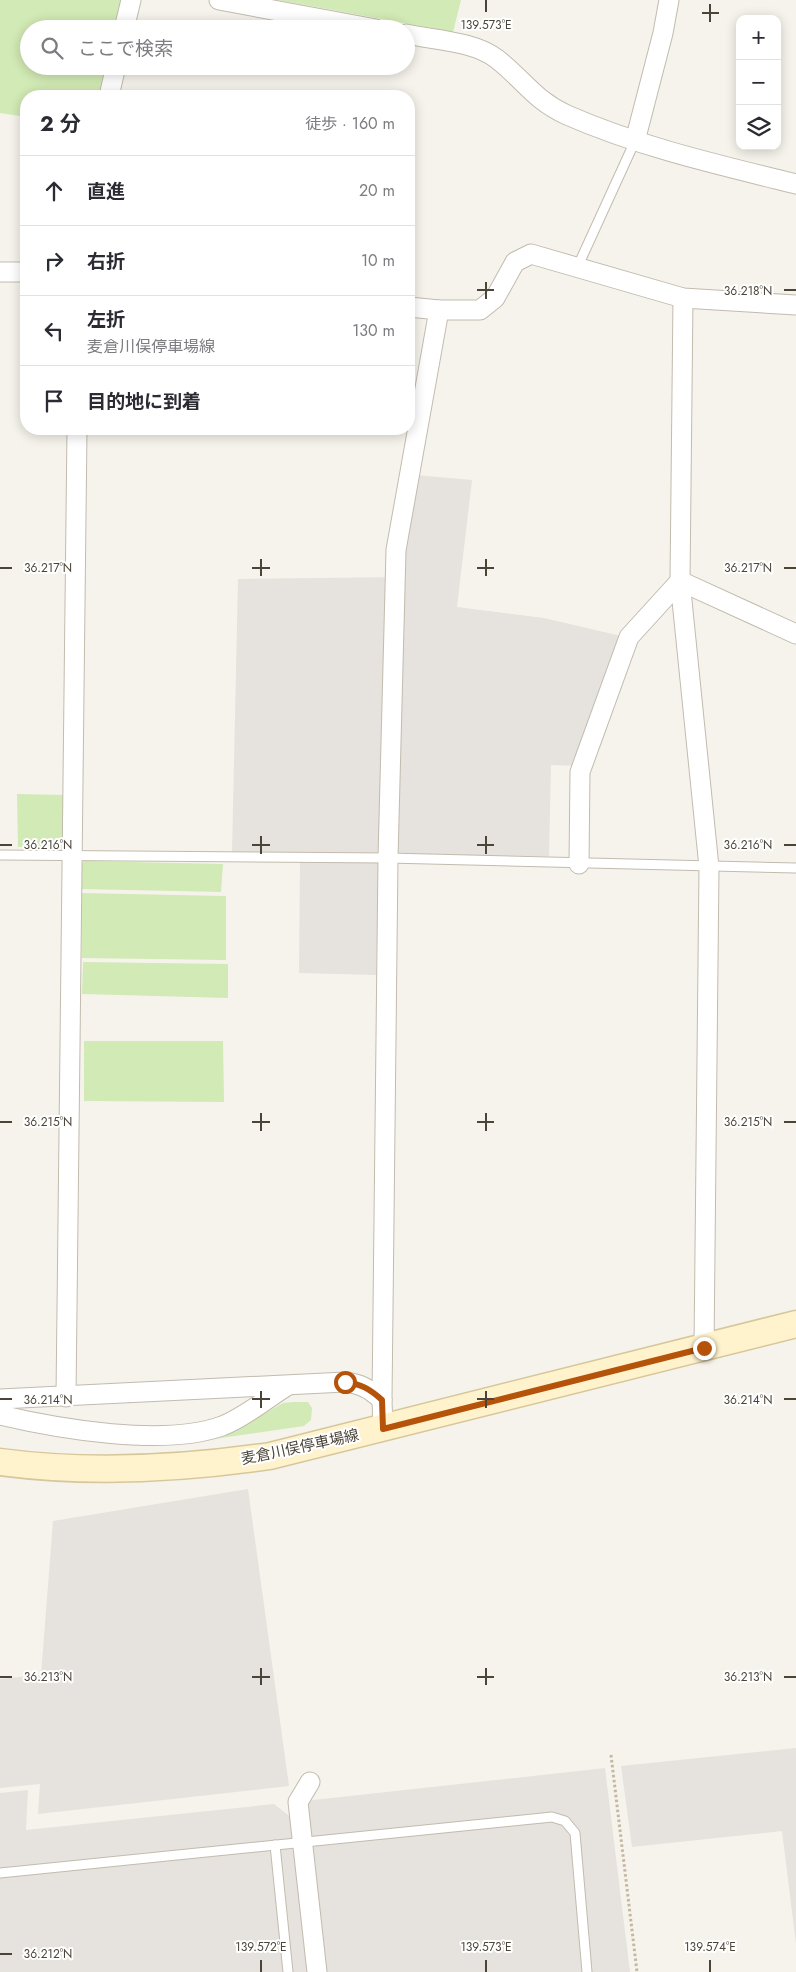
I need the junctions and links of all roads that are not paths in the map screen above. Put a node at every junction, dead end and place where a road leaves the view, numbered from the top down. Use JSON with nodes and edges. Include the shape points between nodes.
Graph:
{"nodes":[{"id":1,"x":131,"y":0,"type":"edge"},
{"id":2,"x":219,"y":0,"type":"edge"},
{"id":3,"x":670,"y":0,"type":"edge"},
{"id":4,"x":126,"y":20,"type":"edge"},
{"id":5,"x":327,"y":20,"type":"edge"},
{"id":6,"x":415,"y":36,"type":"edge"},
{"id":7,"x":114,"y":75,"type":"edge"},
{"id":8,"x":110,"y":90,"type":"edge"},
{"id":9,"x":635,"y":141,"type":"junction"},
{"id":10,"x":796,"y":184,"type":"edge"},
{"id":11,"x":577,"y":268,"type":"junction"},
{"id":12,"x":0,"y":272,"type":"edge"},
{"id":13,"x":20,"y":272,"type":"edge"},
{"id":14,"x":683,"y":298,"type":"junction"},
{"id":15,"x":796,"y":305,"type":"edge"},
{"id":16,"x":415,"y":308,"type":"edge"},
{"id":17,"x":439,"y":310,"type":"junction"},
{"id":18,"x":77,"y":435,"type":"edge"},
{"id":19,"x":680,"y":581,"type":"junction"},
{"id":20,"x":796,"y":634,"type":"edge"},
{"id":21,"x":0,"y":855,"type":"edge"},
{"id":22,"x":73,"y":856,"type":"junction"},
{"id":23,"x":388,"y":858,"type":"junction"},
{"id":24,"x":579,"y":864,"type":"junction"},
{"id":25,"x":709,"y":867,"type":"junction"},
{"id":26,"x":796,"y":868,"type":"edge"},
{"id":27,"x":796,"y":1324,"type":"edge"},
{"id":28,"x":704,"y":1348,"type":"junction"},
{"id":29,"x":290,"y":1385,"type":"junction"},
{"id":30,"x":66,"y":1397,"type":"junction"},
{"id":31,"x":0,"y":1399,"type":"edge"},
{"id":32,"x":382,"y":1400,"type":"junction"},
{"id":33,"x":0,"y":1415,"type":"edge"},
{"id":34,"x":383,"y":1429,"type":"junction"},
{"id":35,"x":0,"y":1462,"type":"edge"},
{"id":36,"x":310,"y":1782,"type":"dead end"},
{"id":37,"x":302,"y":1842,"type":"junction"},
{"id":38,"x":275,"y":1845,"type":"junction"},
{"id":39,"x":0,"y":1873,"type":"edge"},
{"id":40,"x":588,"y":1971,"type":"edge"},
{"id":41,"x":288,"y":1972,"type":"edge"},
{"id":42,"x":318,"y":1972,"type":"edge"}],
"edges":[{"from":1,"to":4,"type":"street"},
{"from":2,"to":5,"type":"street"},
{"from":3,"to":9,"type":"street"},
{"from":6,"to":9,"type":"street","via":[[485,52],[497,58],[547,106]]},
{"from":7,"to":8,"type":"street"},
{"from":9,"to":10,"type":"street"},
{"from":9,"to":11,"type":"lane"},
{"from":11,"to":14,"type":"street"},
{"from":11,"to":17,"type":"street","via":[[531,254],[515,262],[495,298],[480,310]]},
{"from":12,"to":13,"type":"street"},
{"from":14,"to":15,"type":"street"},
{"from":14,"to":19,"type":"street"},
{"from":16,"to":17,"type":"street"},
{"from":17,"to":23,"type":"street","via":[[396,550]]},
{"from":18,"to":22,"type":"street"},
{"from":19,"to":20,"type":"street"},
{"from":19,"to":24,"type":"street","via":[[629,638],[580,772]]},
{"from":19,"to":25,"type":"street"},
{"from":21,"to":22,"type":"lane"},
{"from":22,"to":23,"type":"lane"},
{"from":22,"to":30,"type":"street"},
{"from":23,"to":24,"type":"lane"},
{"from":23,"to":32,"type":"street"},
{"from":24,"to":25,"type":"lane"},
{"from":25,"to":26,"type":"lane"},
{"from":25,"to":28,"type":"street"},
{"from":27,"to":28,"type":"main road","name":"麦倉川俣停車場線"},
{"from":28,"to":34,"type":"main road","name":"麦倉川俣停車場線"},
{"from":29,"to":30,"type":"street"},
{"from":29,"to":32,"type":"street","via":[[358,1383]]},
{"from":29,"to":33,"type":"street","via":[[223,1425],[198,1432],[162,1435],[95,1432],[47,1426]]},
{"from":30,"to":31,"type":"street"},
{"from":32,"to":34,"type":"street"},
{"from":34,"to":35,"type":"main road","name":"麦倉川俣停車場線","via":[[270,1456],[211,1464],[111,1469]]},
{"from":36,"to":37,"type":"street","via":[[298,1802]]},
{"from":37,"to":38,"type":"lane"},
{"from":37,"to":40,"type":"lane","via":[[552,1817],[565,1821],[575,1833]]},
{"from":37,"to":42,"type":"street"},
{"from":38,"to":39,"type":"lane"},
{"from":38,"to":41,"type":"lane"}]}
